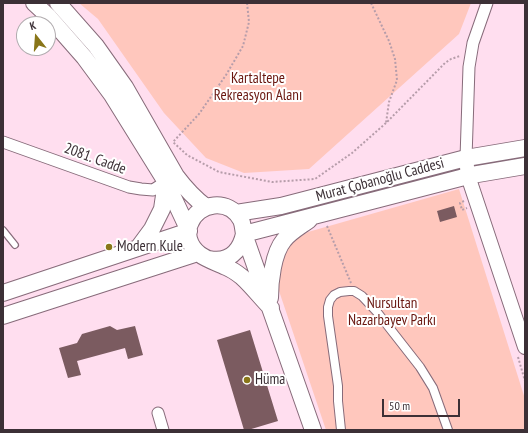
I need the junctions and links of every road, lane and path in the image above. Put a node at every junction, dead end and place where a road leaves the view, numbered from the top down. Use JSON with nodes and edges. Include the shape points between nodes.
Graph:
{"nodes":[{"id":1,"x":34,"y":3,"type":"edge"},
{"id":2,"x":58,"y":3,"type":"edge"},
{"id":3,"x":247,"y":3,"type":"edge"},
{"id":4,"x":371,"y":3,"type":"edge"},
{"id":5,"x":487,"y":3,"type":"edge"},
{"id":6,"x":470,"y":55,"type":"junction"},
{"id":7,"x":386,"y":123,"type":"junction"},
{"id":8,"x":3,"y":142,"type":"edge"},
{"id":9,"x":525,"y":148,"type":"edge"},
{"id":10,"x":466,"y":158,"type":"junction"},
{"id":11,"x":525,"y":166,"type":"edge"},
{"id":12,"x":468,"y":176,"type":"junction"},
{"id":13,"x":171,"y":179,"type":"junction"},
{"id":14,"x":466,"y":201,"type":"dead end"},
{"id":15,"x":206,"y":207,"type":"junction"},
{"id":16,"x":468,"y":208,"type":"dead end"},
{"id":17,"x":236,"y":213,"type":"junction"},
{"id":18,"x":318,"y":215,"type":"junction"},
{"id":19,"x":3,"y":230,"type":"edge"},
{"id":20,"x":189,"y":231,"type":"junction"},
{"id":21,"x":244,"y":234,"type":"junction"},
{"id":22,"x":15,"y":245,"type":"dead end"},
{"id":23,"x":138,"y":248,"type":"junction"},
{"id":24,"x":202,"y":256,"type":"junction"},
{"id":25,"x":354,"y":291,"type":"junction"},
{"id":26,"x":3,"y":293,"type":"edge"},
{"id":27,"x":271,"y":308,"type":"junction"},
{"id":28,"x":3,"y":316,"type":"edge"},
{"id":29,"x":525,"y":347,"type":"edge"},
{"id":30,"x":158,"y":413,"type":"dead end"},
{"id":31,"x":163,"y":430,"type":"edge"},
{"id":32,"x":313,"y":430,"type":"edge"},
{"id":33,"x":340,"y":430,"type":"edge"},
{"id":34,"x":448,"y":430,"type":"edge"}],
"edges":[{"from":1,"to":13,"type":"main road","via":[[84,56]]},
{"from":2,"to":13,"type":"main road","via":[[96,46],[125,87]]},
{"from":3,"to":7,"type":"path","via":[[249,22],[243,46],[198,114],[173,142],[187,155],[219,172],[272,182],[315,179],[352,153]]},
{"from":4,"to":7,"type":"path","via":[[395,59],[397,80],[389,102]]},
{"from":5,"to":6,"type":"street"},
{"from":6,"to":7,"type":"path","via":[[457,56],[445,63]]},
{"from":6,"to":10,"type":"street"},
{"from":8,"to":13,"type":"street","name":"2081. Cadde","via":[[129,187],[153,190]]},
{"from":9,"to":10,"type":"main road","name":"Murat Çobanoğlu Caddesi"},
{"from":10,"to":12,"type":"street"},
{"from":10,"to":17,"type":"main road","name":"Murat Çobanoğlu Caddesi","via":[[281,206]]},
{"from":11,"to":12,"type":"main road","name":"Murat Çobanoğlu Caddesi"},
{"from":12,"to":18,"type":"main road","name":"Murat Çobanoğlu Caddesi"},
{"from":12,"to":29,"type":"street"},
{"from":13,"to":15,"type":"main road","via":[[183,186]]},
{"from":13,"to":20,"type":"main road"},
{"from":13,"to":23,"type":"main road","via":[[162,209]]},
{"from":14,"to":16,"type":"path","via":[[460,202],[462,210]]},
{"from":15,"to":17,"type":"main road","via":[[222,206]]},
{"from":15,"to":20,"type":"main road","via":[[193,218]]},
{"from":17,"to":21,"type":"main road"},
{"from":18,"to":21,"type":"main road","name":"Murat Çobanoğlu Caddesi"},
{"from":18,"to":25,"type":"path"},
{"from":18,"to":27,"type":"main road","via":[[284,241],[275,258],[270,287]]},
{"from":19,"to":22,"type":"lane"},
{"from":20,"to":23,"type":"main road"},
{"from":20,"to":24,"type":"main road","via":[[193,248]]},
{"from":21,"to":24,"type":"main road","via":[[238,250],[231,256],[214,260]]},
{"from":21,"to":27,"type":"main road"},
{"from":23,"to":26,"type":"main road"},
{"from":24,"to":27,"type":"main road","via":[[242,277]]},
{"from":24,"to":28,"type":"main road"},
{"from":25,"to":33,"type":"street","via":[[334,295],[328,307],[338,386]]},
{"from":25,"to":34,"type":"street","via":[[377,312],[420,367],[433,388]]},
{"from":27,"to":32,"type":"main road"},
{"from":30,"to":31,"type":"street"}]}
